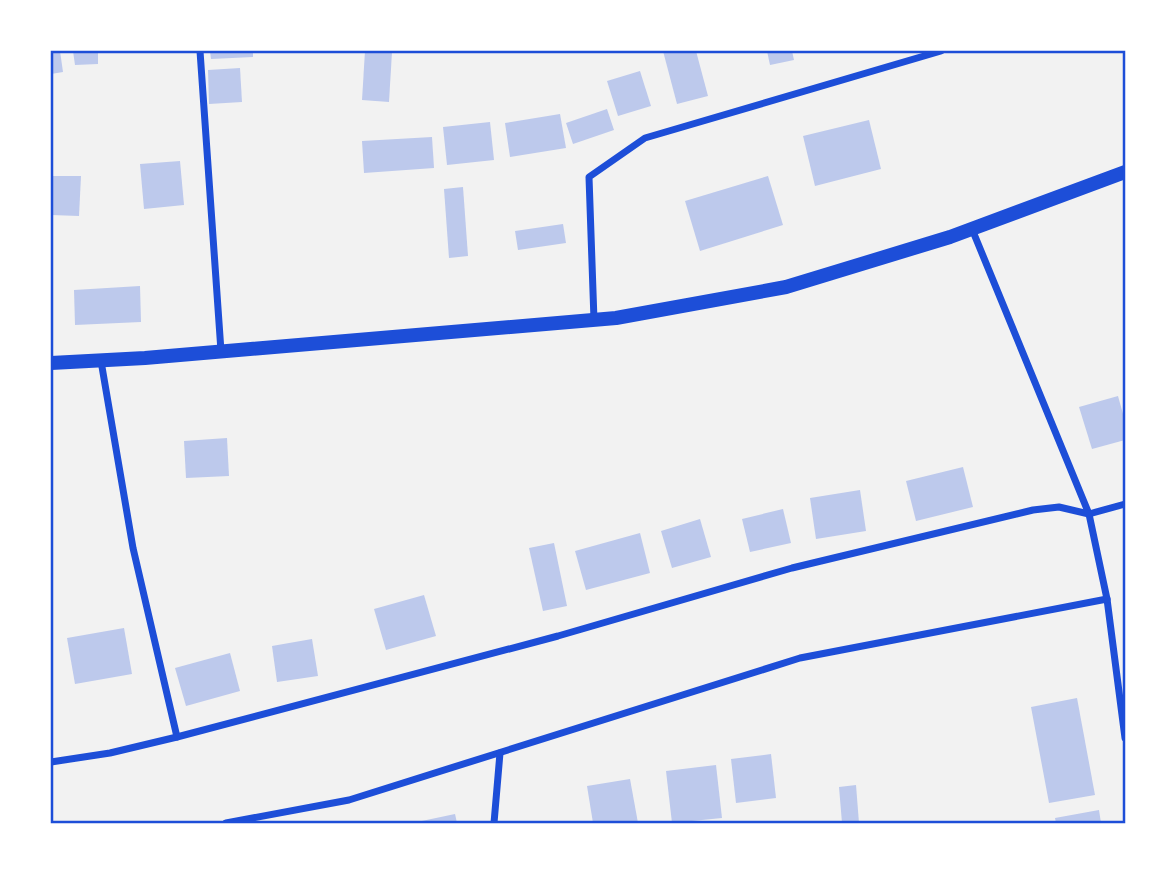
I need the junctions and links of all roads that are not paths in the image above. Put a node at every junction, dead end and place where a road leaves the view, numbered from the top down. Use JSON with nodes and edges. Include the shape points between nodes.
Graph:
{"nodes":[{"id":1,"x":200,"y":51,"type":"edge"},
{"id":2,"x":941,"y":51,"type":"edge"},
{"id":3,"x":1125,"y":172,"type":"edge"},
{"id":4,"x":972,"y":229,"type":"junction"},
{"id":5,"x":594,"y":320,"type":"junction"},
{"id":6,"x":221,"y":352,"type":"junction"},
{"id":7,"x":101,"y":360,"type":"junction"},
{"id":8,"x":51,"y":363,"type":"edge"},
{"id":9,"x":1125,"y":505,"type":"edge"},
{"id":10,"x":1089,"y":514,"type":"junction"},
{"id":11,"x":1107,"y":599,"type":"junction"},
{"id":12,"x":177,"y":737,"type":"junction"},
{"id":13,"x":1125,"y":738,"type":"edge"},
{"id":14,"x":500,"y":753,"type":"junction"},
{"id":15,"x":51,"y":762,"type":"edge"},
{"id":16,"x":226,"y":823,"type":"edge"},
{"id":17,"x":494,"y":823,"type":"edge"}],
"edges":[{"from":1,"to":6,"type":"street"},
{"from":2,"to":5,"type":"street","via":[[645,138],[589,177]]},
{"from":3,"to":4,"type":"main road"},
{"from":4,"to":5,"type":"main road","via":[[786,287]]},
{"from":4,"to":10,"type":"street"},
{"from":5,"to":6,"type":"main road"},
{"from":6,"to":7,"type":"main road"},
{"from":7,"to":8,"type":"main road"},
{"from":7,"to":12,"type":"street","via":[[133,548]]},
{"from":9,"to":10,"type":"street"},
{"from":10,"to":11,"type":"street"},
{"from":10,"to":12,"type":"street","via":[[1059,507],[1033,510],[805,565]]},
{"from":11,"to":13,"type":"street"},
{"from":11,"to":14,"type":"street","via":[[800,658]]},
{"from":12,"to":15,"type":"street"},
{"from":14,"to":16,"type":"street","via":[[349,800]]},
{"from":14,"to":17,"type":"street"}]}
